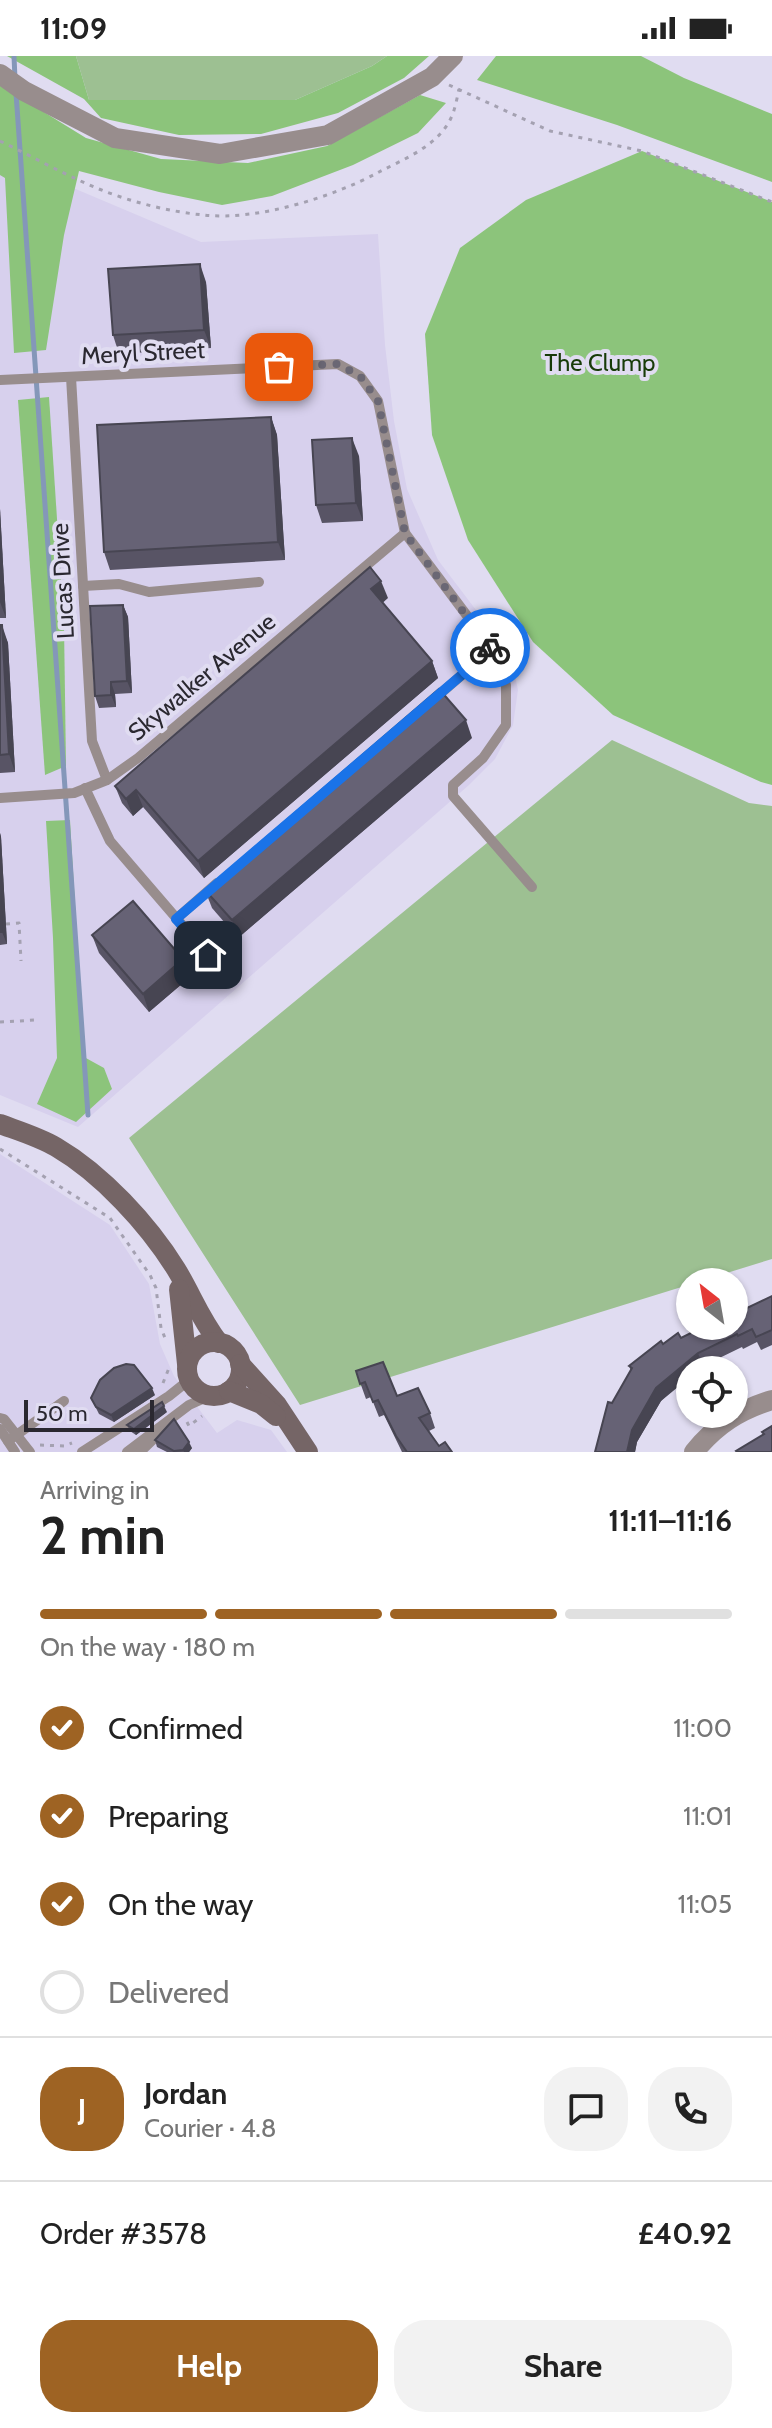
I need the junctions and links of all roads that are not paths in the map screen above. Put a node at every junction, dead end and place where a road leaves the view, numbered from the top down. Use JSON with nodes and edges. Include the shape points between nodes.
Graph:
{"nodes":[{"id":1,"x":453,"y":56,"type":"edge"},
{"id":2,"x":11,"y":82,"type":"edge"},
{"id":3,"x":71,"y":377,"type":"junction"},
{"id":4,"x":0,"y":380,"type":"edge"},
{"id":5,"x":405,"y":533,"type":"junction"},
{"id":6,"x":259,"y":582,"type":"dead end"},
{"id":7,"x":83,"y":586,"type":"junction"},
{"id":8,"x":492,"y":649,"type":"junction"},
{"id":9,"x":419,"y":712,"type":"edge"},
{"id":10,"x":107,"y":780,"type":"junction"},
{"id":11,"x":85,"y":788,"type":"junction"},
{"id":12,"x":0,"y":798,"type":"edge"},
{"id":13,"x":229,"y":873,"type":"edge"},
{"id":14,"x":532,"y":887,"type":"dead end"},
{"id":15,"x":176,"y":919,"type":"junction"},
{"id":16,"x":208,"y":955,"type":"dead end"},
{"id":17,"x":0,"y":1124,"type":"edge"},
{"id":18,"x":178,"y":1271,"type":"junction"},
{"id":19,"x":219,"y":1343,"type":"junction"},
{"id":20,"x":240,"y":1364,"type":"junction"},
{"id":21,"x":182,"y":1368,"type":"junction"},
{"id":22,"x":215,"y":1399,"type":"junction"},
{"id":23,"x":772,"y":1400,"type":"edge"},
{"id":24,"x":64,"y":1401,"type":"dead end"},
{"id":25,"x":180,"y":1412,"type":"junction"},
{"id":26,"x":0,"y":1418,"type":"edge"},
{"id":27,"x":0,"y":1429,"type":"edge"},
{"id":28,"x":292,"y":1429,"type":"junction"},
{"id":29,"x":12,"y":1439,"type":"junction"},
{"id":30,"x":24,"y":1451,"type":"edge"},
{"id":31,"x":82,"y":1452,"type":"edge"},
{"id":32,"x":127,"y":1452,"type":"edge"},
{"id":33,"x":140,"y":1452,"type":"edge"},
{"id":34,"x":150,"y":1452,"type":"edge"},
{"id":35,"x":308,"y":1452,"type":"edge"},
{"id":36,"x":694,"y":1452,"type":"edge"}],
"edges":[{"from":1,"to":2,"type":"street","via":[[432,77],[328,135],[220,154],[115,138]]},
{"from":3,"to":4,"type":"lane","name":"Meryl Street"},
{"from":3,"to":5,"type":"lane","name":"Meryl Street","via":[[338,364],[360,376],[378,401]]},
{"from":3,"to":7,"type":"lane","name":"Lucas Drive"},
{"from":5,"to":8,"type":"lane"},
{"from":5,"to":10,"type":"lane","name":"Skywalker Avenue"},
{"from":6,"to":7,"type":"lane","via":[[149,592],[119,584]]},
{"from":7,"to":10,"type":"lane","name":"Lucas Drive","via":[[92,741]]},
{"from":8,"to":9,"type":"lane"},
{"from":8,"to":14,"type":"lane","via":[[506,685],[506,725],[483,758],[453,785],[453,796]]},
{"from":10,"to":11,"type":"lane","name":"Skywalker Avenue"},
{"from":11,"to":12,"type":"lane","name":"Skywalker Avenue"},
{"from":11,"to":15,"type":"lane","via":[[110,841]]},
{"from":13,"to":15,"type":"lane"},
{"from":15,"to":16,"type":"lane"},
{"from":17,"to":18,"type":"street","via":[[76,1159],[124,1204]]},
{"from":18,"to":19,"type":"street","via":[[197,1313]]},
{"from":18,"to":21,"type":"street"},
{"from":19,"to":20,"type":"street","via":[[232,1350]]},
{"from":19,"to":21,"type":"street","via":[[198,1347]]},
{"from":20,"to":22,"type":"street","via":[[239,1379]]},
{"from":20,"to":28,"type":"street"},
{"from":21,"to":22,"type":"street","via":[[199,1392]]},
{"from":21,"to":31,"type":"lane","via":[[169,1396]]},
{"from":22,"to":25,"type":"lane","via":[[198,1399]]},
{"from":22,"to":28,"type":"street","via":[[261,1404]]},
{"from":23,"to":36,"type":"street","via":[[727,1419]]},
{"from":24,"to":29,"type":"lane"},
{"from":25,"to":32,"type":"lane"},
{"from":25,"to":33,"type":"lane"},
{"from":25,"to":34,"type":"lane"},
{"from":26,"to":29,"type":"lane"},
{"from":27,"to":29,"type":"lane"},
{"from":28,"to":35,"type":"street"},
{"from":29,"to":30,"type":"lane"}]}
